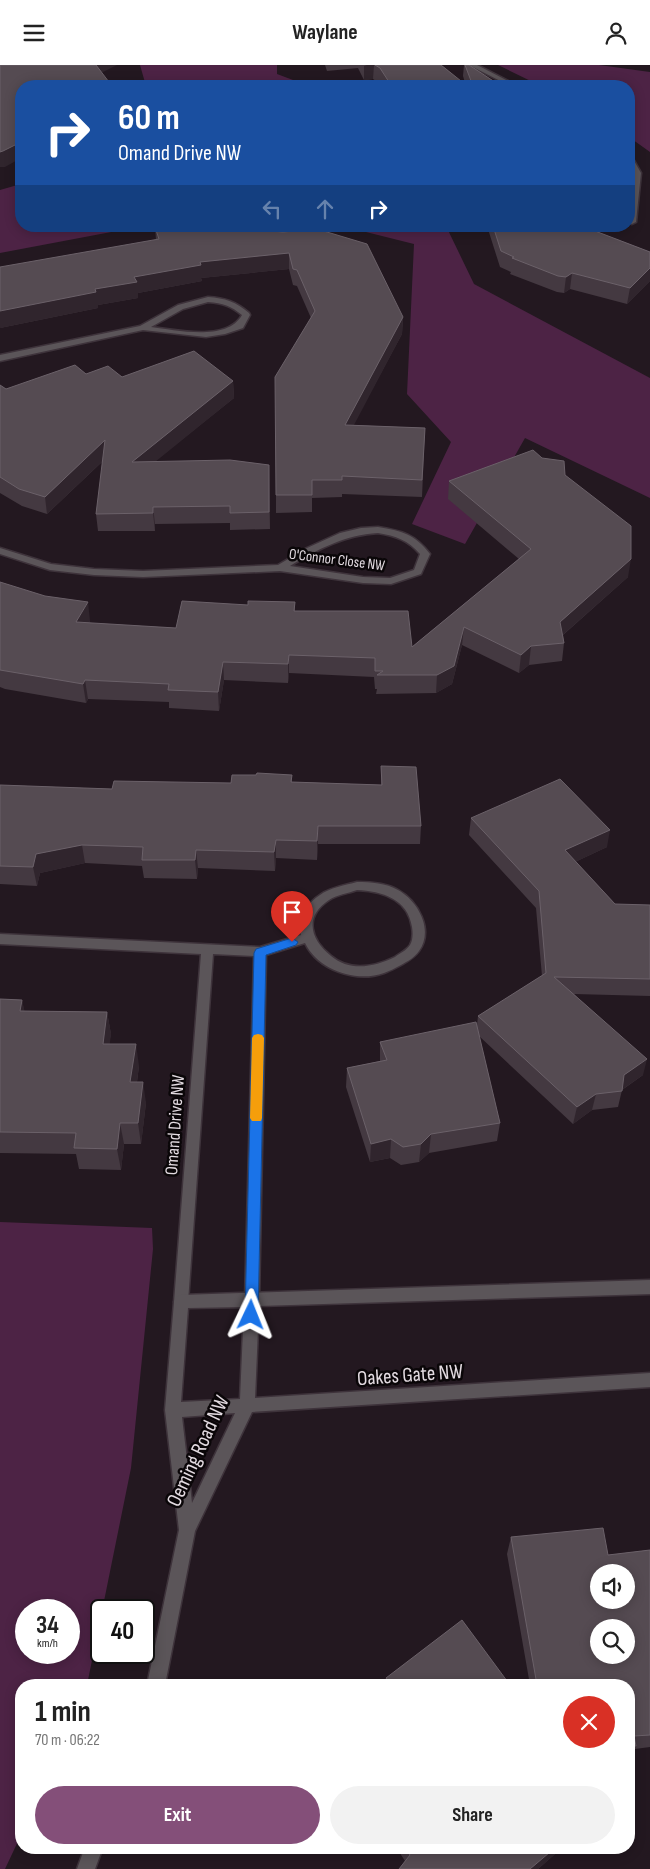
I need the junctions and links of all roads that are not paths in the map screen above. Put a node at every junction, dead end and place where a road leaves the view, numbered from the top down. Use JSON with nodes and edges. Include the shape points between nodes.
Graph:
{"nodes":[{"id":1,"x":472,"y":65,"type":"edge"},
{"id":2,"x":503,"y":80,"type":"edge"},
{"id":3,"x":635,"y":170,"type":"edge"},
{"id":4,"x":635,"y":193,"type":"edge"},
{"id":5,"x":143,"y":328,"type":"junction"},
{"id":6,"x":0,"y":358,"type":"edge"},
{"id":7,"x":0,"y":551,"type":"edge"},
{"id":8,"x":280,"y":568,"type":"junction"},
{"id":9,"x":306,"y":938,"type":"junction"},
{"id":10,"x":0,"y":939,"type":"edge"},
{"id":11,"x":207,"y":950,"type":"junction"},
{"id":12,"x":260,"y":953,"type":"junction"},
{"id":13,"x":650,"y":1287,"type":"edge"},
{"id":14,"x":252,"y":1300,"type":"junction"},
{"id":15,"x":181,"y":1302,"type":"junction"},
{"id":16,"x":650,"y":1380,"type":"edge"},
{"id":17,"x":247,"y":1406,"type":"junction"},
{"id":18,"x":173,"y":1410,"type":"junction"},
{"id":19,"x":186,"y":1530,"type":"junction"},
{"id":20,"x":157,"y":1679,"type":"edge"},
{"id":21,"x":91,"y":1854,"type":"edge"},
{"id":22,"x":86,"y":1869,"type":"edge"}],
"edges":[{"from":1,"to":2,"type":"street"},
{"from":3,"to":4,"type":"street"},
{"from":5,"to":5,"type":"street","via":[[206,335],[240,326],[246,315],[239,306],[220,300],[203,300],[184,304]]},
{"from":5,"to":6,"type":"street"},
{"from":7,"to":8,"type":"street","name":"O'Connor Close NW","via":[[50,567],[94,572],[153,574]]},
{"from":8,"to":8,"type":"street","name":"O'Connor Close NW","via":[[391,581],[418,572],[425,554],[412,541],[387,531],[361,531],[314,547]]},
{"from":9,"to":9,"type":"street","via":[[314,952],[328,963],[344,970],[363,972],[381,970],[398,963],[418,941],[420,927],[407,902],[394,893],[376,887],[357,886],[338,889],[322,897],[310,909],[305,923]]},
{"from":9,"to":12,"type":"street"},
{"from":10,"to":11,"type":"street"},
{"from":11,"to":12,"type":"street"},
{"from":11,"to":15,"type":"street","name":"Omand Drive NW"},
{"from":12,"to":14,"type":"street"},
{"from":13,"to":14,"type":"street"},
{"from":14,"to":15,"type":"street"},
{"from":14,"to":17,"type":"street","name":"Oeming Road NW"},
{"from":15,"to":18,"type":"street","name":"Oeming Road NW"},
{"from":16,"to":17,"type":"street","name":"Oakes Gate NW"},
{"from":17,"to":18,"type":"street","name":"Oakes Gate NW"},
{"from":17,"to":19,"type":"street","name":"Oeming Road NW"},
{"from":18,"to":19,"type":"street","name":"Oeming Road NW"},
{"from":19,"to":20,"type":"street","name":"Oeming Road NW"},
{"from":21,"to":22,"type":"street"}]}
